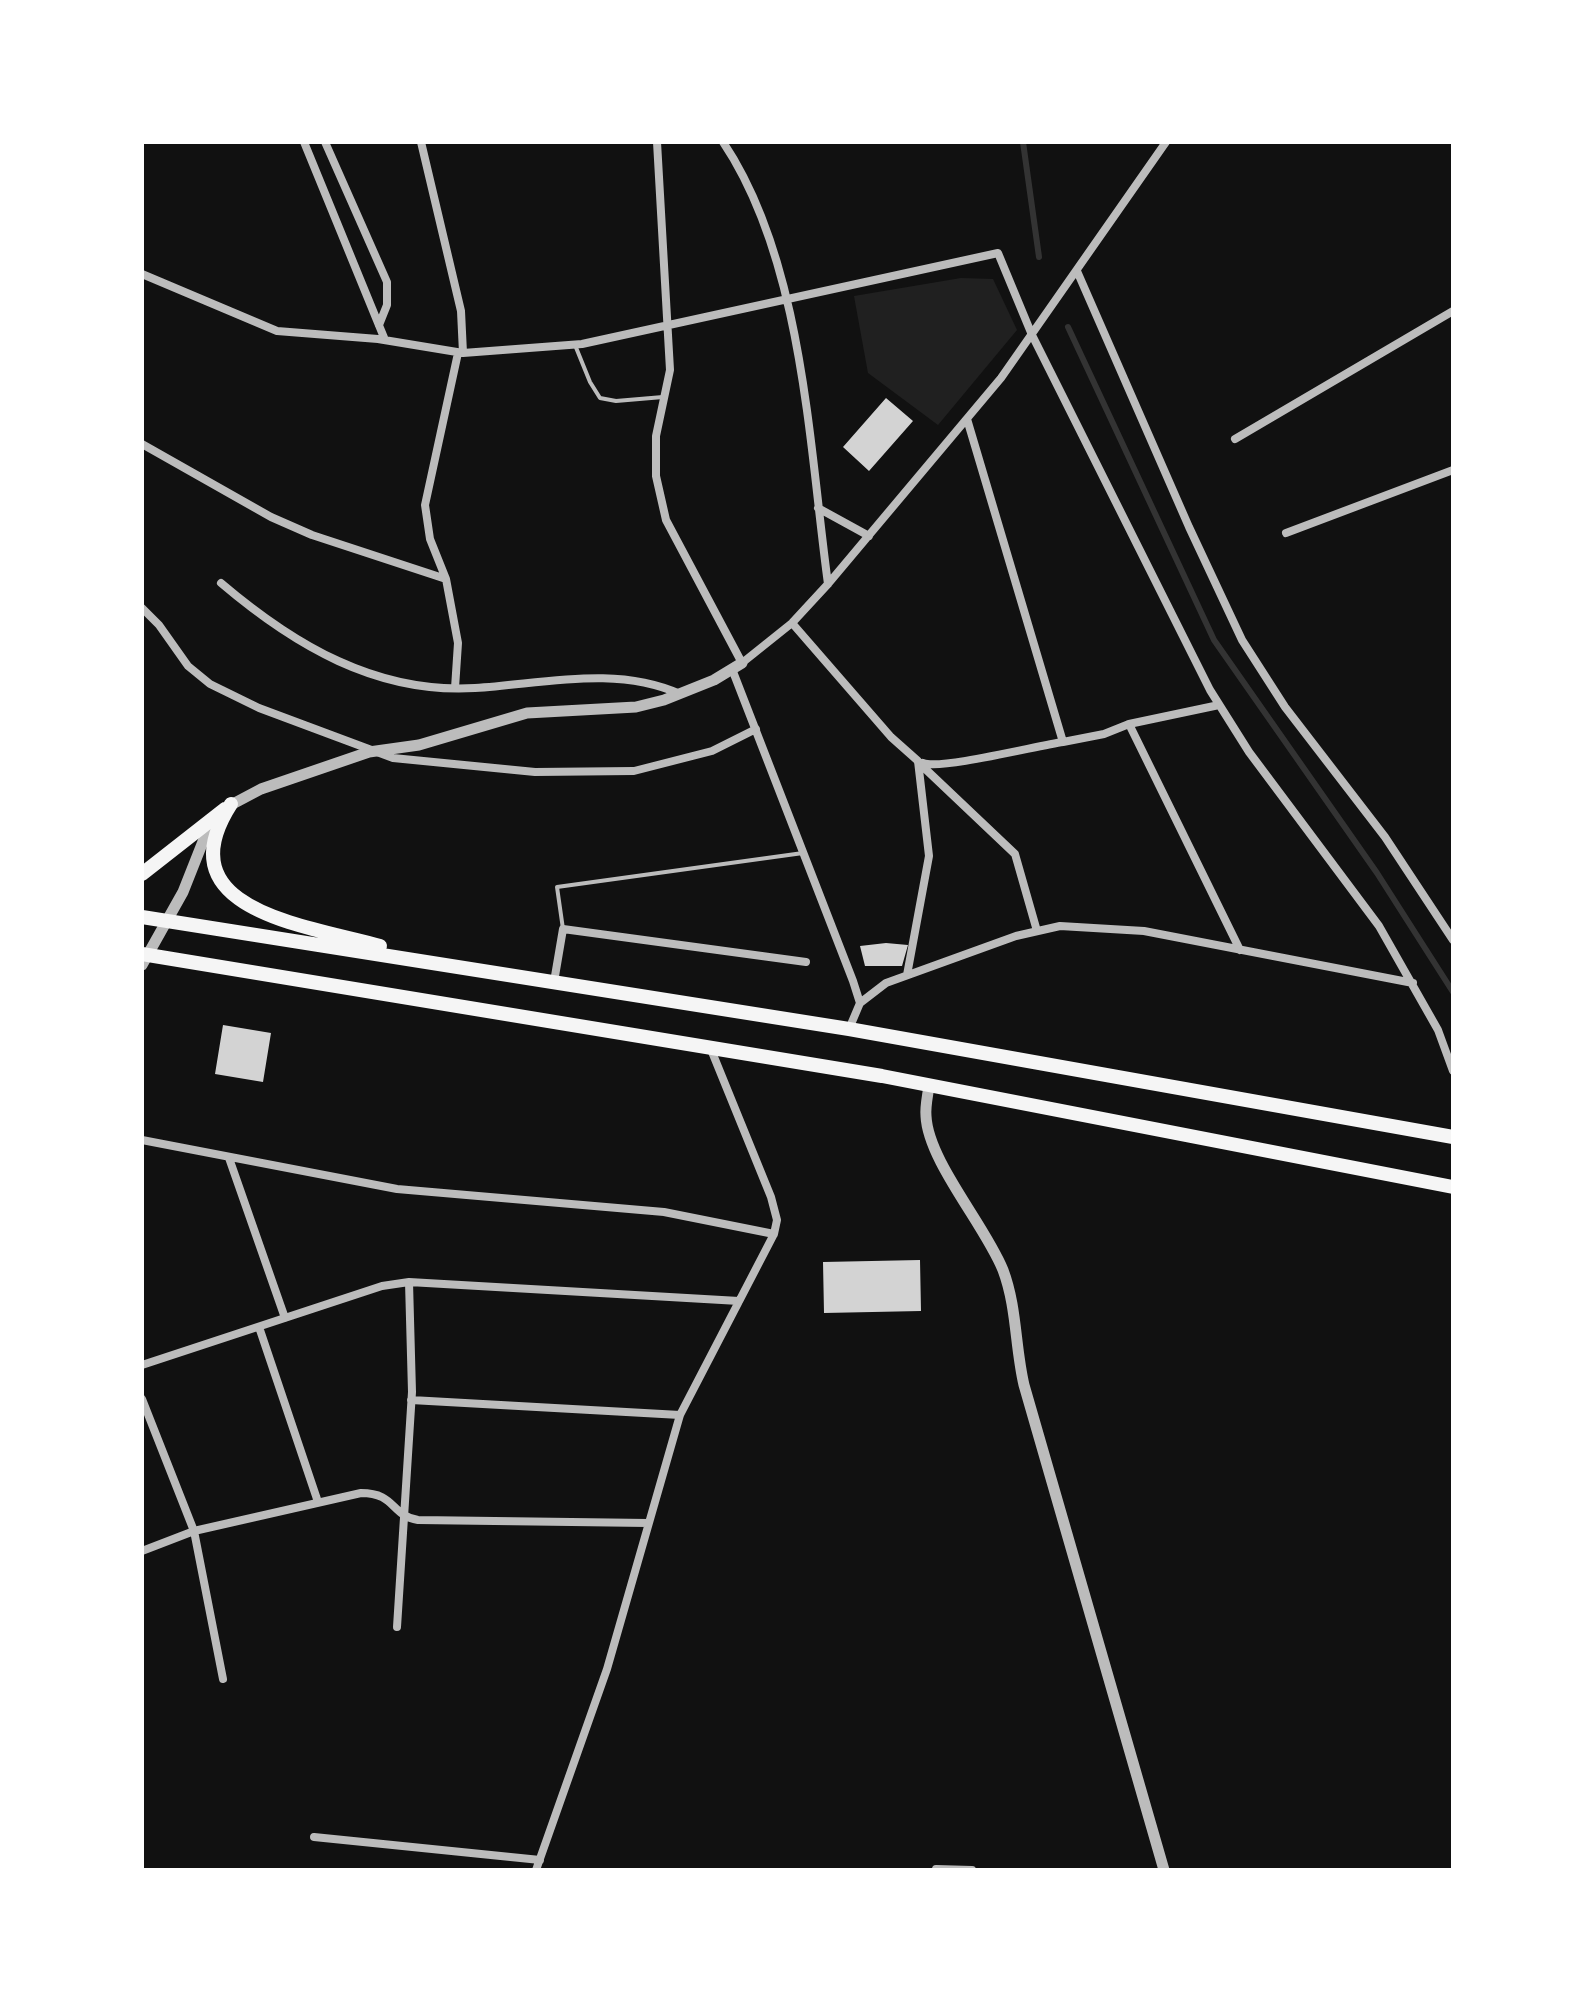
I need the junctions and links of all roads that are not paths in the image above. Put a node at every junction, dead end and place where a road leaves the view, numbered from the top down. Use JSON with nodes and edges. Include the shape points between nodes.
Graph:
{"nodes":[{"id":1,"x":304,"y":142,"type":"edge"},
{"id":2,"x":325,"y":142,"type":"edge"},
{"id":3,"x":421,"y":142,"type":"edge"},
{"id":4,"x":657,"y":142,"type":"edge"},
{"id":5,"x":723,"y":142,"type":"edge"},
{"id":6,"x":1166,"y":142,"type":"edge"},
{"id":7,"x":1077,"y":271,"type":"junction"},
{"id":8,"x":142,"y":274,"type":"edge"},
{"id":9,"x":789,"y":299,"type":"junction"},
{"id":10,"x":1453,"y":311,"type":"edge"},
{"id":11,"x":379,"y":325,"type":"junction"},
{"id":12,"x":665,"y":326,"type":"junction"},
{"id":13,"x":1032,"y":335,"type":"junction"},
{"id":14,"x":385,"y":340,"type":"junction"},
{"id":15,"x":575,"y":345,"type":"junction"},
{"id":16,"x":461,"y":353,"type":"junction"},
{"id":17,"x":665,"y":396,"type":"junction"},
{"id":18,"x":967,"y":419,"type":"junction"},
{"id":19,"x":1235,"y":439,"type":"dead end"},
{"id":20,"x":142,"y":444,"type":"edge"},
{"id":21,"x":1453,"y":470,"type":"edge"},
{"id":22,"x":818,"y":508,"type":"junction"},
{"id":23,"x":1286,"y":533,"type":"dead end"},
{"id":24,"x":869,"y":536,"type":"junction"},
{"id":25,"x":446,"y":579,"type":"junction"},
{"id":26,"x":221,"y":583,"type":"dead end"},
{"id":27,"x":828,"y":584,"type":"junction"},
{"id":28,"x":142,"y":608,"type":"edge"},
{"id":29,"x":792,"y":623,"type":"junction"},
{"id":30,"x":737,"y":666,"type":"junction"},
{"id":31,"x":455,"y":688,"type":"junction"},
{"id":32,"x":681,"y":694,"type":"junction"},
{"id":33,"x":1219,"y":705,"type":"junction"},
{"id":34,"x":1129,"y":724,"type":"junction"},
{"id":35,"x":756,"y":729,"type":"junction"},
{"id":36,"x":1063,"y":742,"type":"junction"},
{"id":37,"x":369,"y":752,"type":"junction"},
{"id":38,"x":918,"y":761,"type":"junction"},
{"id":39,"x":231,"y":804,"type":"junction"},
{"id":40,"x":805,"y":853,"type":"junction"},
{"id":41,"x":142,"y":874,"type":"edge"},
{"id":42,"x":142,"y":917,"type":"edge"},
{"id":43,"x":168,"y":921,"type":"junction"},
{"id":44,"x":563,"y":929,"type":"junction"},
{"id":45,"x":1037,"y":931,"type":"junction"},
{"id":46,"x":1453,"y":940,"type":"edge"},
{"id":47,"x":1240,"y":950,"type":"junction"},
{"id":48,"x":144,"y":958,"type":"edge"},
{"id":49,"x":806,"y":962,"type":"dead end"},
{"id":50,"x":438,"y":963,"type":"junction"},
{"id":51,"x":907,"y":975,"type":"junction"},
{"id":52,"x":554,"y":982,"type":"junction"},
{"id":53,"x":1413,"y":983,"type":"junction"},
{"id":54,"x":860,"y":1003,"type":"junction"},
{"id":55,"x":849,"y":1029,"type":"junction"},
{"id":56,"x":710,"y":1047,"type":"junction"},
{"id":57,"x":1453,"y":1071,"type":"edge"},
{"id":58,"x":929,"y":1085,"type":"junction"},
{"id":59,"x":1453,"y":1137,"type":"edge"},
{"id":60,"x":142,"y":1140,"type":"edge"},
{"id":61,"x":229,"y":1158,"type":"junction"},
{"id":62,"x":1453,"y":1187,"type":"edge"},
{"id":63,"x":774,"y":1234,"type":"junction"},
{"id":64,"x":409,"y":1282,"type":"junction"},
{"id":65,"x":739,"y":1301,"type":"junction"},
{"id":66,"x":285,"y":1318,"type":"junction"},
{"id":67,"x":259,"y":1327,"type":"junction"},
{"id":68,"x":142,"y":1365,"type":"edge"},
{"id":69,"x":142,"y":1399,"type":"edge"},
{"id":70,"x":411,"y":1400,"type":"junction"},
{"id":71,"x":680,"y":1415,"type":"junction"},
{"id":72,"x":318,"y":1502,"type":"junction"},
{"id":73,"x":405,"y":1516,"type":"junction"},
{"id":74,"x":648,"y":1523,"type":"junction"},
{"id":75,"x":194,"y":1531,"type":"junction"},
{"id":76,"x":142,"y":1551,"type":"edge"},
{"id":77,"x":397,"y":1627,"type":"dead end"},
{"id":78,"x":223,"y":1679,"type":"dead end"},
{"id":79,"x":314,"y":1837,"type":"dead end"},
{"id":80,"x":538,"y":1865,"type":"edge"},
{"id":81,"x":936,"y":1869,"type":"edge"},
{"id":82,"x":972,"y":1870,"type":"edge"},
{"id":83,"x":1164,"y":1870,"type":"edge"}],
"edges":[{"from":1,"to":11,"type":"street"},
{"from":2,"to":11,"type":"street","via":[[387,282],[387,305]]},
{"from":3,"to":16,"type":"street","via":[[463,321]]},
{"from":4,"to":12,"type":"street"},
{"from":5,"to":9,"type":"street","via":[[767,234]]},
{"from":6,"to":7,"type":"street"},
{"from":7,"to":13,"type":"street"},
{"from":7,"to":46,"type":"street","via":[[1242,640]]},
{"from":8,"to":14,"type":"street","via":[[277,331]]},
{"from":9,"to":12,"type":"street"},
{"from":9,"to":13,"type":"street","via":[[998,253]]},
{"from":9,"to":22,"type":"street"},
{"from":10,"to":19,"type":"street"},
{"from":11,"to":14,"type":"street"},
{"from":12,"to":15,"type":"street"},
{"from":12,"to":17,"type":"street","via":[[670,370]]},
{"from":13,"to":18,"type":"street"},
{"from":13,"to":33,"type":"street","via":[[1182,641]]},
{"from":14,"to":16,"type":"street"},
{"from":15,"to":16,"type":"street"},
{"from":15,"to":17,"type":"lane","via":[[600,398]]},
{"from":16,"to":25,"type":"street","via":[[425,505],[430,539]]},
{"from":17,"to":30,"type":"street","via":[[655,457],[663,512]]},
{"from":18,"to":24,"type":"street"},
{"from":18,"to":36,"type":"street"},
{"from":20,"to":25,"type":"street","via":[[271,517]]},
{"from":21,"to":23,"type":"street"},
{"from":22,"to":24,"type":"street"},
{"from":22,"to":27,"type":"street"},
{"from":24,"to":27,"type":"street"},
{"from":25,"to":31,"type":"street","via":[[458,643]]},
{"from":26,"to":31,"type":"street","via":[[292,638],[351,668],[391,681]]},
{"from":27,"to":29,"type":"street"},
{"from":28,"to":37,"type":"street","via":[[188,666],[210,684]]},
{"from":29,"to":30,"type":"street"},
{"from":29,"to":38,"type":"street"},
{"from":30,"to":32,"type":"street"},
{"from":30,"to":35,"type":"street"},
{"from":31,"to":32,"type":"street","via":[[632,679]]},
{"from":32,"to":37,"type":"street","via":[[636,707],[527,713],[419,745]]},
{"from":33,"to":34,"type":"street"},
{"from":33,"to":53,"type":"street","via":[[1355,890]]},
{"from":34,"to":36,"type":"street"},
{"from":34,"to":47,"type":"street"},
{"from":35,"to":37,"type":"street","via":[[674,764],[596,774],[415,761]]},
{"from":35,"to":40,"type":"street"},
{"from":36,"to":38,"type":"street","via":[[946,766]]},
{"from":37,"to":39,"type":"street"},
{"from":38,"to":45,"type":"street","via":[[1015,854]]},
{"from":38,"to":51,"type":"street","via":[[929,856]]},
{"from":39,"to":41,"type":"highway"},
{"from":39,"to":43,"type":"street","via":[[204,839]]},
{"from":39,"to":50,"type":"highway","via":[[212,849],[222,885],[240,903]]},
{"from":40,"to":44,"type":"lane","via":[[557,887]]},
{"from":40,"to":54,"type":"street"},
{"from":42,"to":43,"type":"highway"},
{"from":43,"to":48,"type":"street"},
{"from":43,"to":50,"type":"highway"},
{"from":44,"to":49,"type":"street"},
{"from":44,"to":52,"type":"street"},
{"from":45,"to":47,"type":"street","via":[[1111,927]]},
{"from":45,"to":51,"type":"street"},
{"from":47,"to":53,"type":"street"},
{"from":48,"to":56,"type":"highway"},
{"from":50,"to":52,"type":"highway"},
{"from":51,"to":54,"type":"street","via":[[875,989]]},
{"from":52,"to":55,"type":"highway"},
{"from":53,"to":57,"type":"street"},
{"from":54,"to":55,"type":"street"},
{"from":55,"to":59,"type":"highway"},
{"from":56,"to":58,"type":"highway"},
{"from":56,"to":63,"type":"street","via":[[771,1197],[777,1220]]},
{"from":58,"to":62,"type":"highway"},
{"from":58,"to":83,"type":"street","via":[[926,1114],[933,1143],[1002,1269],[1010,1295],[1030,1406]]},
{"from":60,"to":61,"type":"street"},
{"from":61,"to":63,"type":"street","via":[[397,1189],[664,1212]]},
{"from":61,"to":66,"type":"street"},
{"from":63,"to":65,"type":"street"},
{"from":64,"to":65,"type":"street"},
{"from":64,"to":66,"type":"street"},
{"from":64,"to":70,"type":"street"},
{"from":65,"to":71,"type":"street"},
{"from":66,"to":67,"type":"street"},
{"from":67,"to":68,"type":"street"},
{"from":67,"to":72,"type":"street"},
{"from":69,"to":75,"type":"street"},
{"from":70,"to":71,"type":"street"},
{"from":70,"to":73,"type":"street"},
{"from":71,"to":74,"type":"street"},
{"from":72,"to":73,"type":"street","via":[[377,1493]]},
{"from":72,"to":75,"type":"street"},
{"from":73,"to":74,"type":"street"},
{"from":73,"to":77,"type":"street"},
{"from":74,"to":80,"type":"street","via":[[607,1669]]},
{"from":75,"to":76,"type":"street"},
{"from":75,"to":78,"type":"street"},
{"from":79,"to":80,"type":"street"},
{"from":81,"to":82,"type":"street"}]}
